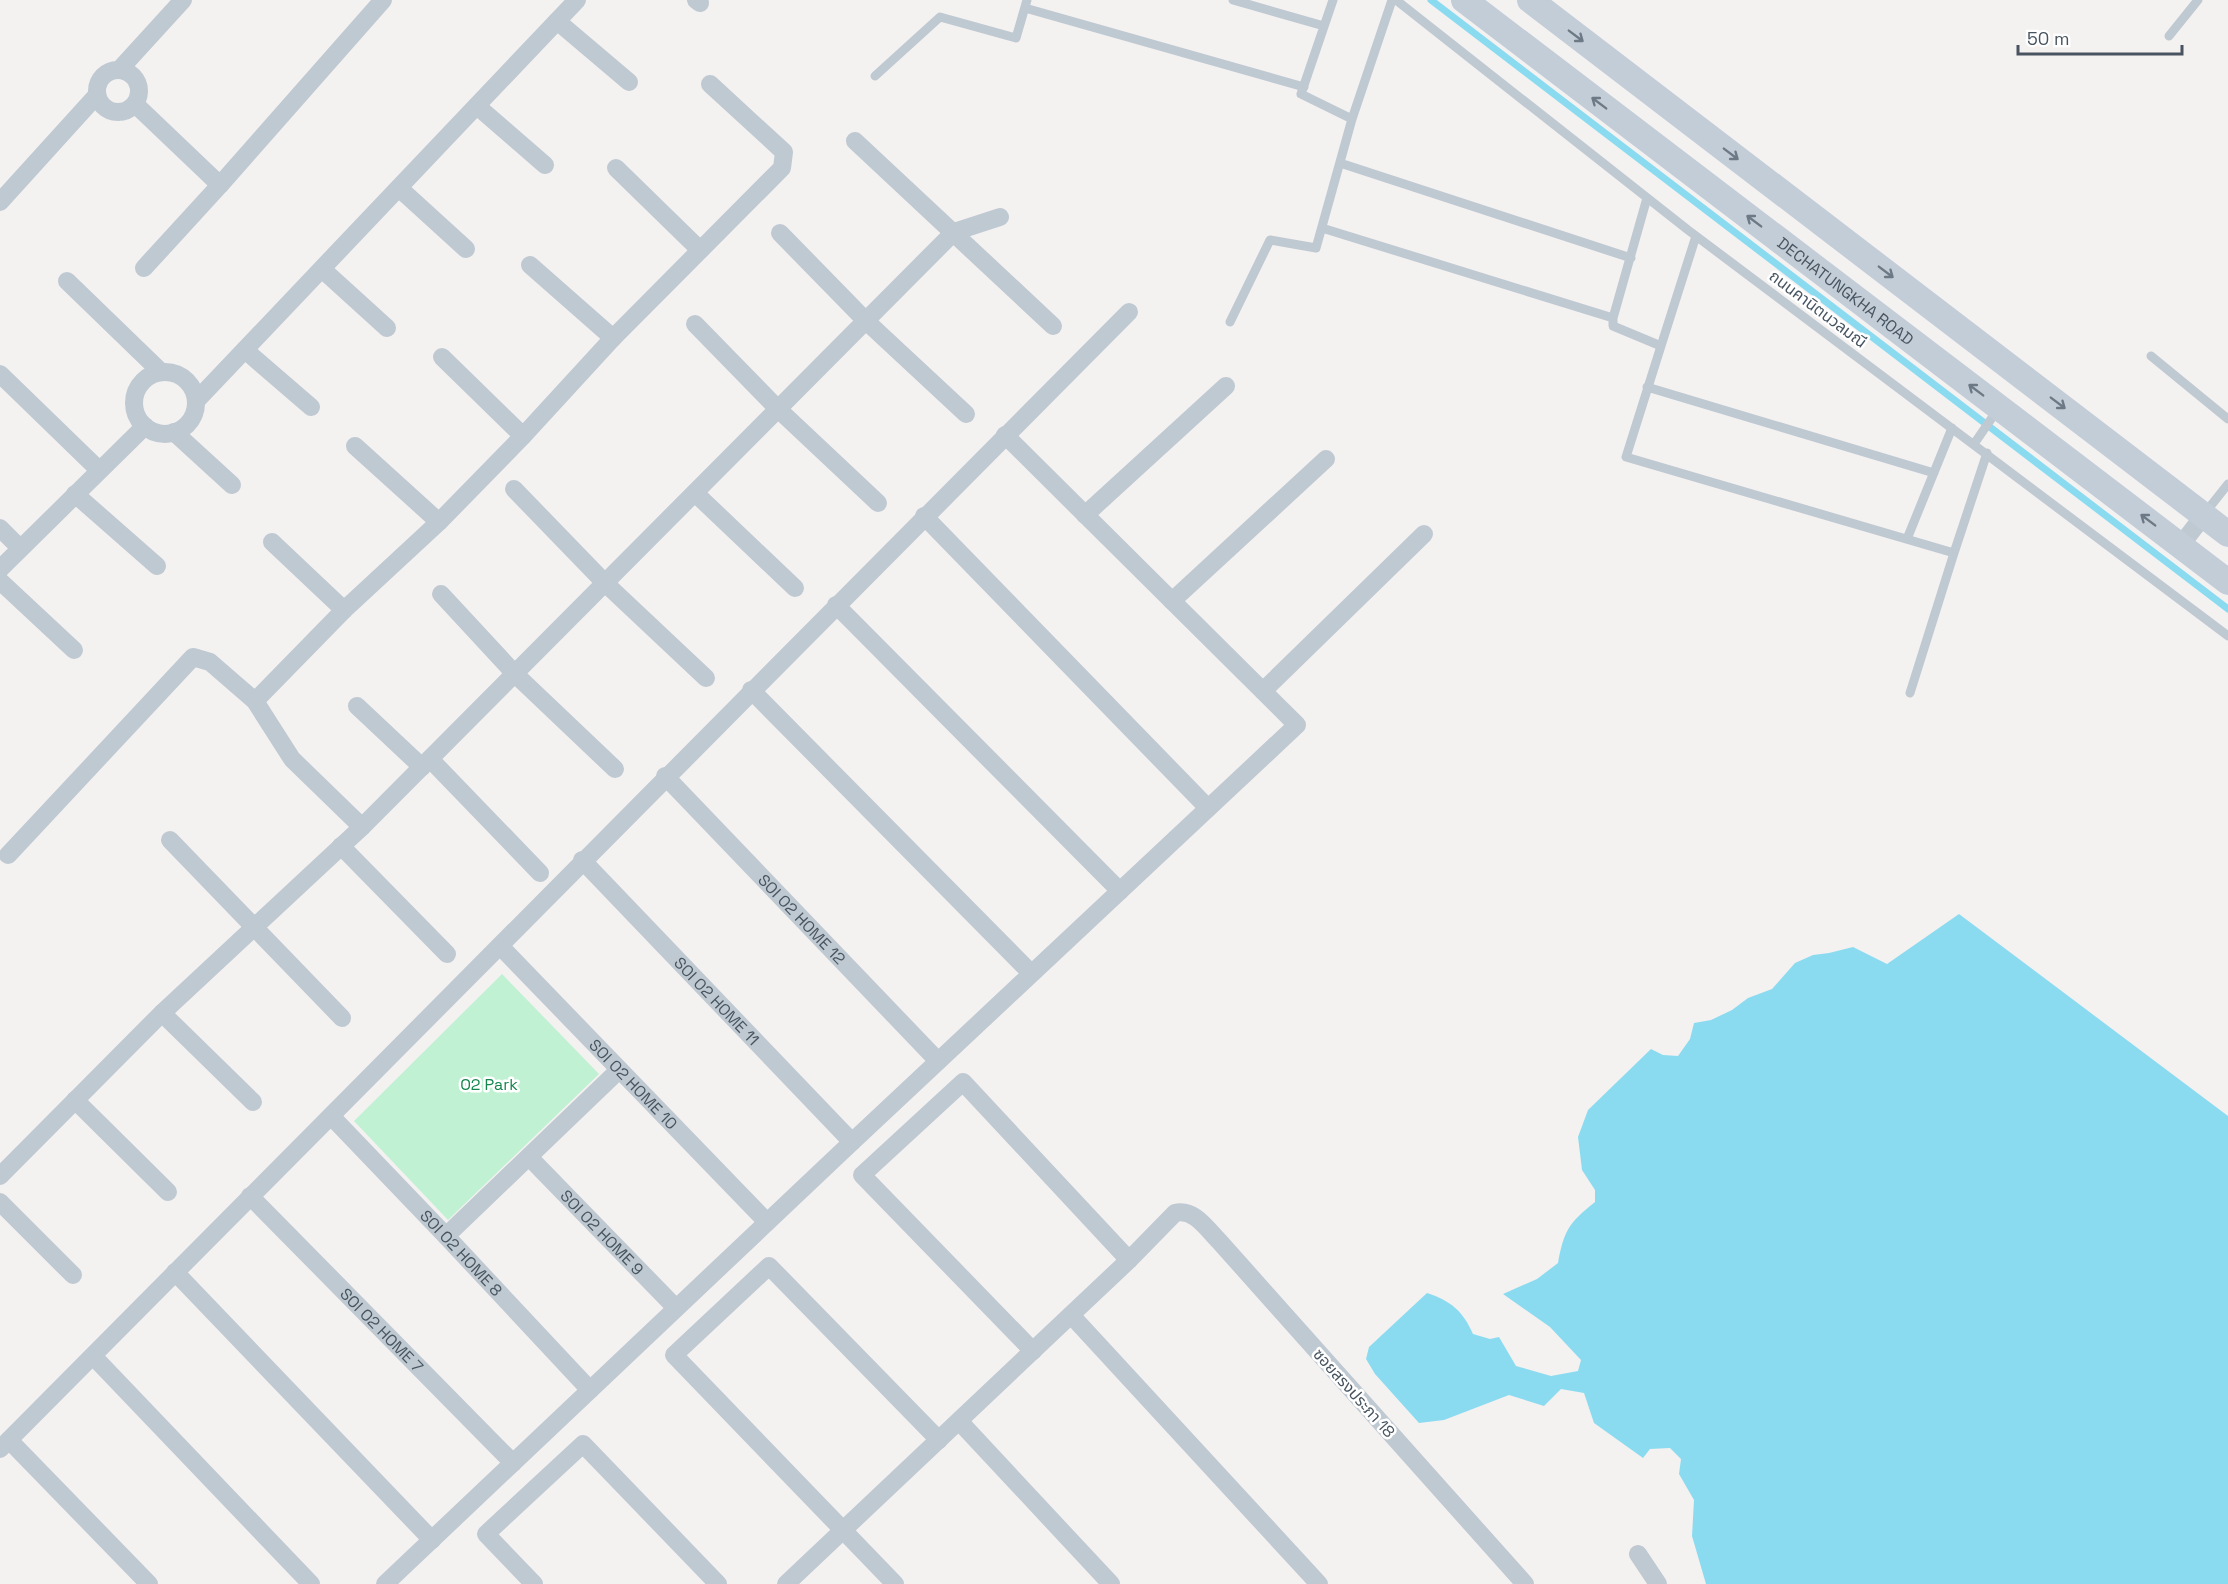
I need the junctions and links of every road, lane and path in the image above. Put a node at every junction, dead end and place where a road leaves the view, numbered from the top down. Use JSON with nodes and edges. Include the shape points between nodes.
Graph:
{"nodes":[{"id":1,"x":183,"y":0,"type":"edge"},
{"id":2,"x":383,"y":0,"type":"edge"},
{"id":3,"x":577,"y":0,"type":"edge"},
{"id":4,"x":1233,"y":0,"type":"edge"},
{"id":5,"x":1333,"y":0,"type":"edge"},
{"id":6,"x":1394,"y":0,"type":"edge"},
{"id":7,"x":1464,"y":0,"type":"edge"},
{"id":8,"x":1530,"y":0,"type":"edge"},
{"id":9,"x":2198,"y":0,"type":"edge"},
{"id":10,"x":1026,"y":4,"type":"edge"},
{"id":11,"x":557,"y":21,"type":"junction"},
{"id":12,"x":1324,"y":26,"type":"junction"},
{"id":13,"x":2169,"y":36,"type":"dead end"},
{"id":14,"x":120,"y":69,"type":"junction"},
{"id":15,"x":875,"y":76,"type":"dead end"},
{"id":16,"x":629,"y":82,"type":"dead end"},
{"id":17,"x":710,"y":84,"type":"dead end"},
{"id":18,"x":1304,"y":87,"type":"junction"},
{"id":19,"x":97,"y":95,"type":"junction"},
{"id":20,"x":135,"y":104,"type":"junction"},
{"id":21,"x":477,"y":106,"type":"junction"},
{"id":22,"x":1352,"y":119,"type":"junction"},
{"id":23,"x":855,"y":141,"type":"dead end"},
{"id":24,"x":1340,"y":163,"type":"junction"},
{"id":25,"x":545,"y":165,"type":"dead end"},
{"id":26,"x":616,"y":168,"type":"dead end"},
{"id":27,"x":220,"y":185,"type":"junction"},
{"id":28,"x":399,"y":188,"type":"junction"},
{"id":29,"x":1647,"y":198,"type":"junction"},
{"id":30,"x":0,"y":202,"type":"edge"},
{"id":31,"x":1000,"y":217,"type":"dead end"},
{"id":32,"x":1322,"y":228,"type":"junction"},
{"id":33,"x":954,"y":232,"type":"junction"},
{"id":34,"x":780,"y":233,"type":"dead end"},
{"id":35,"x":1696,"y":236,"type":"junction"},
{"id":36,"x":466,"y":249,"type":"dead end"},
{"id":37,"x":700,"y":250,"type":"junction"},
{"id":38,"x":1631,"y":258,"type":"junction"},
{"id":39,"x":530,"y":265,"type":"dead end"},
{"id":40,"x":144,"y":268,"type":"dead end"},
{"id":41,"x":322,"y":268,"type":"junction"},
{"id":42,"x":67,"y":281,"type":"dead end"},
{"id":43,"x":1129,"y":312,"type":"dead end"},
{"id":44,"x":1613,"y":318,"type":"junction"},
{"id":45,"x":866,"y":321,"type":"junction"},
{"id":46,"x":1230,"y":322,"type":"dead end"},
{"id":47,"x":695,"y":324,"type":"dead end"},
{"id":48,"x":1053,"y":326,"type":"dead end"},
{"id":49,"x":387,"y":328,"type":"dead end"},
{"id":50,"x":613,"y":338,"type":"junction"},
{"id":51,"x":1661,"y":345,"type":"junction"},
{"id":52,"x":245,"y":350,"type":"junction"},
{"id":53,"x":2151,"y":356,"type":"dead end"},
{"id":54,"x":442,"y":357,"type":"dead end"},
{"id":55,"x":161,"y":372,"type":"junction"},
{"id":56,"x":0,"y":374,"type":"edge"},
{"id":57,"x":1226,"y":386,"type":"dead end"},
{"id":58,"x":1647,"y":387,"type":"junction"},
{"id":59,"x":196,"y":401,"type":"junction"},
{"id":60,"x":311,"y":407,"type":"dead end"},
{"id":61,"x":778,"y":409,"type":"junction"},
{"id":62,"x":1997,"y":411,"type":"junction"},
{"id":63,"x":966,"y":414,"type":"dead end"},
{"id":64,"x":2228,"y":419,"type":"edge"},
{"id":65,"x":145,"y":426,"type":"junction"},
{"id":66,"x":1952,"y":428,"type":"junction"},
{"id":67,"x":174,"y":432,"type":"junction"},
{"id":68,"x":1005,"y":435,"type":"junction"},
{"id":69,"x":523,"y":436,"type":"junction"},
{"id":70,"x":1977,"y":440,"type":"junction"},
{"id":71,"x":355,"y":446,"type":"dead end"},
{"id":72,"x":1987,"y":453,"type":"junction"},
{"id":73,"x":1326,"y":459,"type":"dead end"},
{"id":74,"x":99,"y":470,"type":"junction"},
{"id":75,"x":1934,"y":473,"type":"junction"},
{"id":76,"x":2228,"y":484,"type":"edge"},
{"id":77,"x":232,"y":485,"type":"dead end"},
{"id":78,"x":513,"y":489,"type":"dead end"},
{"id":79,"x":694,"y":493,"type":"junction"},
{"id":80,"x":75,"y":494,"type":"junction"},
{"id":81,"x":878,"y":503,"type":"dead end"},
{"id":82,"x":1085,"y":515,"type":"junction"},
{"id":83,"x":2204,"y":515,"type":"junction"},
{"id":84,"x":924,"y":516,"type":"junction"},
{"id":85,"x":439,"y":522,"type":"junction"},
{"id":86,"x":0,"y":528,"type":"edge"},
{"id":87,"x":1424,"y":534,"type":"dead end"},
{"id":88,"x":2228,"y":534,"type":"edge"},
{"id":89,"x":1907,"y":539,"type":"junction"},
{"id":90,"x":272,"y":542,"type":"dead end"},
{"id":91,"x":2181,"y":545,"type":"junction"},
{"id":92,"x":21,"y":548,"type":"junction"},
{"id":93,"x":1954,"y":553,"type":"junction"},
{"id":94,"x":157,"y":566,"type":"dead end"},
{"id":95,"x":0,"y":568,"type":"edge"},
{"id":96,"x":0,"y":581,"type":"edge"},
{"id":97,"x":2228,"y":582,"type":"edge"},
{"id":98,"x":605,"y":583,"type":"junction"},
{"id":99,"x":795,"y":588,"type":"dead end"},
{"id":100,"x":441,"y":594,"type":"dead end"},
{"id":101,"x":1172,"y":601,"type":"junction"},
{"id":102,"x":836,"y":605,"type":"junction"},
{"id":103,"x":344,"y":610,"type":"junction"},
{"id":104,"x":2228,"y":636,"type":"edge"},
{"id":105,"x":74,"y":651,"type":"dead end"},
{"id":106,"x":515,"y":674,"type":"junction"},
{"id":107,"x":706,"y":678,"type":"dead end"},
{"id":108,"x":751,"y":690,"type":"junction"},
{"id":109,"x":1263,"y":691,"type":"junction"},
{"id":110,"x":1910,"y":693,"type":"dead end"},
{"id":111,"x":255,"y":701,"type":"junction"},
{"id":112,"x":357,"y":706,"type":"dead end"},
{"id":113,"x":426,"y":763,"type":"junction"},
{"id":114,"x":615,"y":769,"type":"dead end"},
{"id":115,"x":665,"y":776,"type":"junction"},
{"id":116,"x":1208,"y":808,"type":"junction"},
{"id":117,"x":362,"y":827,"type":"junction"},
{"id":118,"x":170,"y":840,"type":"dead end"},
{"id":119,"x":341,"y":846,"type":"junction"},
{"id":120,"x":8,"y":855,"type":"dead end"},
{"id":121,"x":582,"y":860,"type":"junction"},
{"id":122,"x":540,"y":873,"type":"dead end"},
{"id":123,"x":1119,"y":891,"type":"junction"},
{"id":124,"x":254,"y":926,"type":"junction"},
{"id":125,"x":500,"y":946,"type":"junction"},
{"id":126,"x":447,"y":954,"type":"dead end"},
{"id":127,"x":1031,"y":973,"type":"junction"},
{"id":128,"x":162,"y":1013,"type":"junction"},
{"id":129,"x":342,"y":1018,"type":"dead end"},
{"id":130,"x":938,"y":1061,"type":"junction"},
{"id":131,"x":619,"y":1070,"type":"junction"},
{"id":132,"x":75,"y":1100,"type":"junction"},
{"id":133,"x":253,"y":1102,"type":"dead end"},
{"id":134,"x":331,"y":1116,"type":"junction"},
{"id":135,"x":852,"y":1142,"type":"junction"},
{"id":136,"x":529,"y":1156,"type":"junction"},
{"id":137,"x":0,"y":1176,"type":"edge"},
{"id":138,"x":168,"y":1192,"type":"dead end"},
{"id":139,"x":250,"y":1196,"type":"junction"},
{"id":140,"x":0,"y":1202,"type":"edge"},
{"id":141,"x":767,"y":1222,"type":"junction"},
{"id":142,"x":446,"y":1236,"type":"junction"},
{"id":143,"x":1129,"y":1260,"type":"junction"},
{"id":144,"x":175,"y":1272,"type":"junction"},
{"id":145,"x":73,"y":1275,"type":"dead end"},
{"id":146,"x":676,"y":1308,"type":"junction"},
{"id":147,"x":1071,"y":1315,"type":"junction"},
{"id":148,"x":1033,"y":1351,"type":"junction"},
{"id":149,"x":93,"y":1356,"type":"junction"},
{"id":150,"x":590,"y":1390,"type":"junction"},
{"id":151,"x":959,"y":1421,"type":"junction"},
{"id":152,"x":939,"y":1440,"type":"junction"},
{"id":153,"x":5,"y":1444,"type":"edge"},
{"id":154,"x":513,"y":1463,"type":"junction"},
{"id":155,"x":844,"y":1529,"type":"junction"},
{"id":156,"x":432,"y":1540,"type":"junction"},
{"id":157,"x":1638,"y":1554,"type":"dead end"},
{"id":158,"x":1518,"y":1582,"type":"edge"},
{"id":159,"x":149,"y":1584,"type":"edge"},
{"id":160,"x":311,"y":1584,"type":"edge"},
{"id":161,"x":385,"y":1584,"type":"edge"},
{"id":162,"x":534,"y":1584,"type":"edge"},
{"id":163,"x":718,"y":1584,"type":"edge"},
{"id":164,"x":786,"y":1584,"type":"edge"},
{"id":165,"x":895,"y":1584,"type":"edge"},
{"id":166,"x":1111,"y":1584,"type":"edge"},
{"id":167,"x":1320,"y":1584,"type":"edge"},
{"id":168,"x":1658,"y":1584,"type":"edge"}],
"edges":[{"from":1,"to":14,"type":"street"},
{"from":2,"to":27,"type":"street"},
{"from":3,"to":11,"type":"street"},
{"from":4,"to":12,"type":"lane"},
{"from":5,"to":12,"type":"lane"},
{"from":6,"to":22,"type":"lane"},
{"from":6,"to":29,"type":"lane","name":"ถนนคานิตนวลมณี"},
{"from":62,"to":7,"type":"street","name":"DECHATUNGKHA ROAD","one_way":true},
{"from":8,"to":83,"type":"street","one_way":true},
{"from":9,"to":13,"type":"lane"},
{"from":10,"to":15,"type":"lane","via":[[1016,38],[940,17]]},
{"from":10,"to":18,"type":"lane"},
{"from":11,"to":16,"type":"street"},
{"from":11,"to":21,"type":"street"},
{"from":12,"to":18,"type":"lane"},
{"from":14,"to":19,"type":"street","via":[[102,76]]},
{"from":14,"to":20,"type":"street","via":[[136,78],[139,96]]},
{"from":17,"to":37,"type":"street","via":[[784,152],[784,160],[782,168]]},
{"from":18,"to":22,"type":"lane","via":[[1301,94]]},
{"from":19,"to":20,"type":"street","via":[[113,111],[121,112]]},
{"from":19,"to":30,"type":"street"},
{"from":20,"to":27,"type":"street"},
{"from":21,"to":25,"type":"street"},
{"from":21,"to":28,"type":"street"},
{"from":22,"to":24,"type":"lane"},
{"from":23,"to":33,"type":"street"},
{"from":24,"to":32,"type":"lane"},
{"from":24,"to":38,"type":"lane"},
{"from":26,"to":37,"type":"street"},
{"from":27,"to":40,"type":"street"},
{"from":28,"to":36,"type":"street"},
{"from":28,"to":41,"type":"street"},
{"from":29,"to":35,"type":"lane","name":"ถนนคานิตนวลมณี"},
{"from":29,"to":38,"type":"lane"},
{"from":31,"to":33,"type":"street"},
{"from":32,"to":44,"type":"lane"},
{"from":32,"to":46,"type":"lane","via":[[1316,248],[1270,240]]},
{"from":33,"to":45,"type":"street"},
{"from":33,"to":48,"type":"street"},
{"from":34,"to":45,"type":"street"},
{"from":35,"to":51,"type":"lane"},
{"from":35,"to":66,"type":"lane","name":"ถนนคานิตนวลมณี"},
{"from":37,"to":50,"type":"street"},
{"from":38,"to":44,"type":"lane"},
{"from":39,"to":50,"type":"street"},
{"from":41,"to":49,"type":"street"},
{"from":41,"to":52,"type":"street"},
{"from":42,"to":55,"type":"street"},
{"from":43,"to":68,"type":"street"},
{"from":44,"to":51,"type":"lane","via":[[1613,326]]},
{"from":45,"to":61,"type":"street"},
{"from":45,"to":63,"type":"street"},
{"from":47,"to":61,"type":"street"},
{"from":50,"to":69,"type":"street"},
{"from":51,"to":58,"type":"lane"},
{"from":52,"to":59,"type":"street"},
{"from":52,"to":60,"type":"street"},
{"from":53,"to":64,"type":"lane"},
{"from":54,"to":69,"type":"street"},
{"from":55,"to":59,"type":"street","via":[[181,376],[189,383]]},
{"from":55,"to":65,"type":"street","via":[[143,380],[134,399],[134,409]]},
{"from":56,"to":74,"type":"street"},
{"from":57,"to":82,"type":"street"},
{"from":58,"to":75,"type":"lane"},
{"from":58,"to":89,"type":"lane","via":[[1626,457]]},
{"from":59,"to":67,"type":"street","via":[[190,421]]},
{"from":61,"to":79,"type":"street"},
{"from":61,"to":81,"type":"street"},
{"from":62,"to":70,"type":"lane"},
{"from":91,"to":62,"type":"street","name":"DECHATUNGKHA ROAD","one_way":true},
{"from":65,"to":67,"type":"street","via":[[164,434]]},
{"from":65,"to":74,"type":"street"},
{"from":66,"to":70,"type":"lane","name":"ถนนคานิตนวลมณี"},
{"from":66,"to":75,"type":"lane"},
{"from":67,"to":77,"type":"street"},
{"from":68,"to":82,"type":"street"},
{"from":68,"to":84,"type":"street"},
{"from":69,"to":85,"type":"street"},
{"from":70,"to":72,"type":"lane","name":"ถนนคานิตนวลมณี"},
{"from":71,"to":85,"type":"street"},
{"from":72,"to":93,"type":"lane"},
{"from":72,"to":104,"type":"lane","name":"ถนนคานิตนวลมณี"},
{"from":73,"to":101,"type":"street"},
{"from":74,"to":80,"type":"street"},
{"from":75,"to":89,"type":"lane"},
{"from":76,"to":83,"type":"lane"},
{"from":78,"to":98,"type":"street"},
{"from":79,"to":98,"type":"street"},
{"from":79,"to":99,"type":"street"},
{"from":80,"to":92,"type":"street"},
{"from":80,"to":94,"type":"street"},
{"from":82,"to":101,"type":"street"},
{"from":83,"to":88,"type":"street"},
{"from":83,"to":91,"type":"street"},
{"from":84,"to":102,"type":"street"},
{"from":84,"to":116,"type":"street"},
{"from":85,"to":103,"type":"street"},
{"from":86,"to":92,"type":"street"},
{"from":87,"to":109,"type":"street"},
{"from":89,"to":93,"type":"lane"},
{"from":90,"to":103,"type":"street"},
{"from":91,"to":97,"type":"street","name":"DECHATUNGKHA ROAD"},
{"from":92,"to":95,"type":"street"},
{"from":93,"to":110,"type":"lane"},
{"from":96,"to":105,"type":"street"},
{"from":98,"to":106,"type":"street"},
{"from":98,"to":107,"type":"street"},
{"from":100,"to":106,"type":"street"},
{"from":101,"to":109,"type":"street"},
{"from":102,"to":108,"type":"street"},
{"from":102,"to":123,"type":"street"},
{"from":103,"to":111,"type":"street"},
{"from":106,"to":113,"type":"street"},
{"from":106,"to":114,"type":"street"},
{"from":108,"to":115,"type":"street"},
{"from":108,"to":127,"type":"street"},
{"from":109,"to":116,"type":"street","via":[[1297,725]]},
{"from":111,"to":117,"type":"street","via":[[292,759]]},
{"from":111,"to":120,"type":"street","via":[[210,662],[193,657]]},
{"from":112,"to":113,"type":"street"},
{"from":113,"to":117,"type":"street"},
{"from":113,"to":122,"type":"street"},
{"from":115,"to":121,"type":"street"},
{"from":115,"to":130,"type":"street","name":"SOI O2 HOME 12"},
{"from":116,"to":123,"type":"street"},
{"from":117,"to":119,"type":"street"},
{"from":118,"to":124,"type":"street"},
{"from":119,"to":124,"type":"street"},
{"from":119,"to":126,"type":"street"},
{"from":121,"to":125,"type":"street"},
{"from":121,"to":135,"type":"street","name":"SOI O2 HOME 11"},
{"from":123,"to":127,"type":"street"},
{"from":124,"to":128,"type":"street"},
{"from":124,"to":129,"type":"street"},
{"from":125,"to":131,"type":"street","name":"SOI O2 HOME 10"},
{"from":125,"to":134,"type":"street"},
{"from":127,"to":130,"type":"street"},
{"from":128,"to":132,"type":"street"},
{"from":128,"to":133,"type":"street"},
{"from":130,"to":135,"type":"street"},
{"from":131,"to":136,"type":"street"},
{"from":131,"to":141,"type":"street","name":"SOI O2 HOME 10"},
{"from":132,"to":137,"type":"street"},
{"from":132,"to":138,"type":"street"},
{"from":134,"to":139,"type":"street"},
{"from":134,"to":142,"type":"street","name":"SOI O2 HOME 8"},
{"from":135,"to":141,"type":"street"},
{"from":136,"to":142,"type":"street"},
{"from":136,"to":146,"type":"street","name":"SOI O2 HOME 9"},
{"from":139,"to":144,"type":"street"},
{"from":139,"to":154,"type":"street","name":"SOI O2 HOME 7"},
{"from":140,"to":145,"type":"street"},
{"from":141,"to":146,"type":"street"},
{"from":142,"to":150,"type":"street","name":"SOI O2 HOME 8"},
{"from":143,"to":147,"type":"street"},
{"from":143,"to":148,"type":"street","via":[[963,1082],[862,1174]]},
{"from":143,"to":158,"type":"street","name":"ซอยสรงประภา 18","via":[[1175,1213],[1187,1212],[1200,1221]]},
{"from":144,"to":149,"type":"street"},
{"from":144,"to":156,"type":"street"},
{"from":146,"to":150,"type":"street"},
{"from":147,"to":148,"type":"street"},
{"from":147,"to":167,"type":"street"},
{"from":148,"to":151,"type":"street"},
{"from":149,"to":153,"type":"street"},
{"from":149,"to":160,"type":"street"},
{"from":150,"to":154,"type":"street"},
{"from":151,"to":152,"type":"street"},
{"from":151,"to":166,"type":"street"},
{"from":152,"to":155,"type":"street"},
{"from":152,"to":155,"type":"street","via":[[769,1266],[674,1355]]},
{"from":153,"to":159,"type":"street"},
{"from":154,"to":156,"type":"street"},
{"from":155,"to":164,"type":"street"},
{"from":155,"to":165,"type":"street"},
{"from":156,"to":161,"type":"street"},
{"from":157,"to":168,"type":"street"},
{"from":162,"to":163,"type":"street","via":[[486,1534],[583,1444]]}]}
